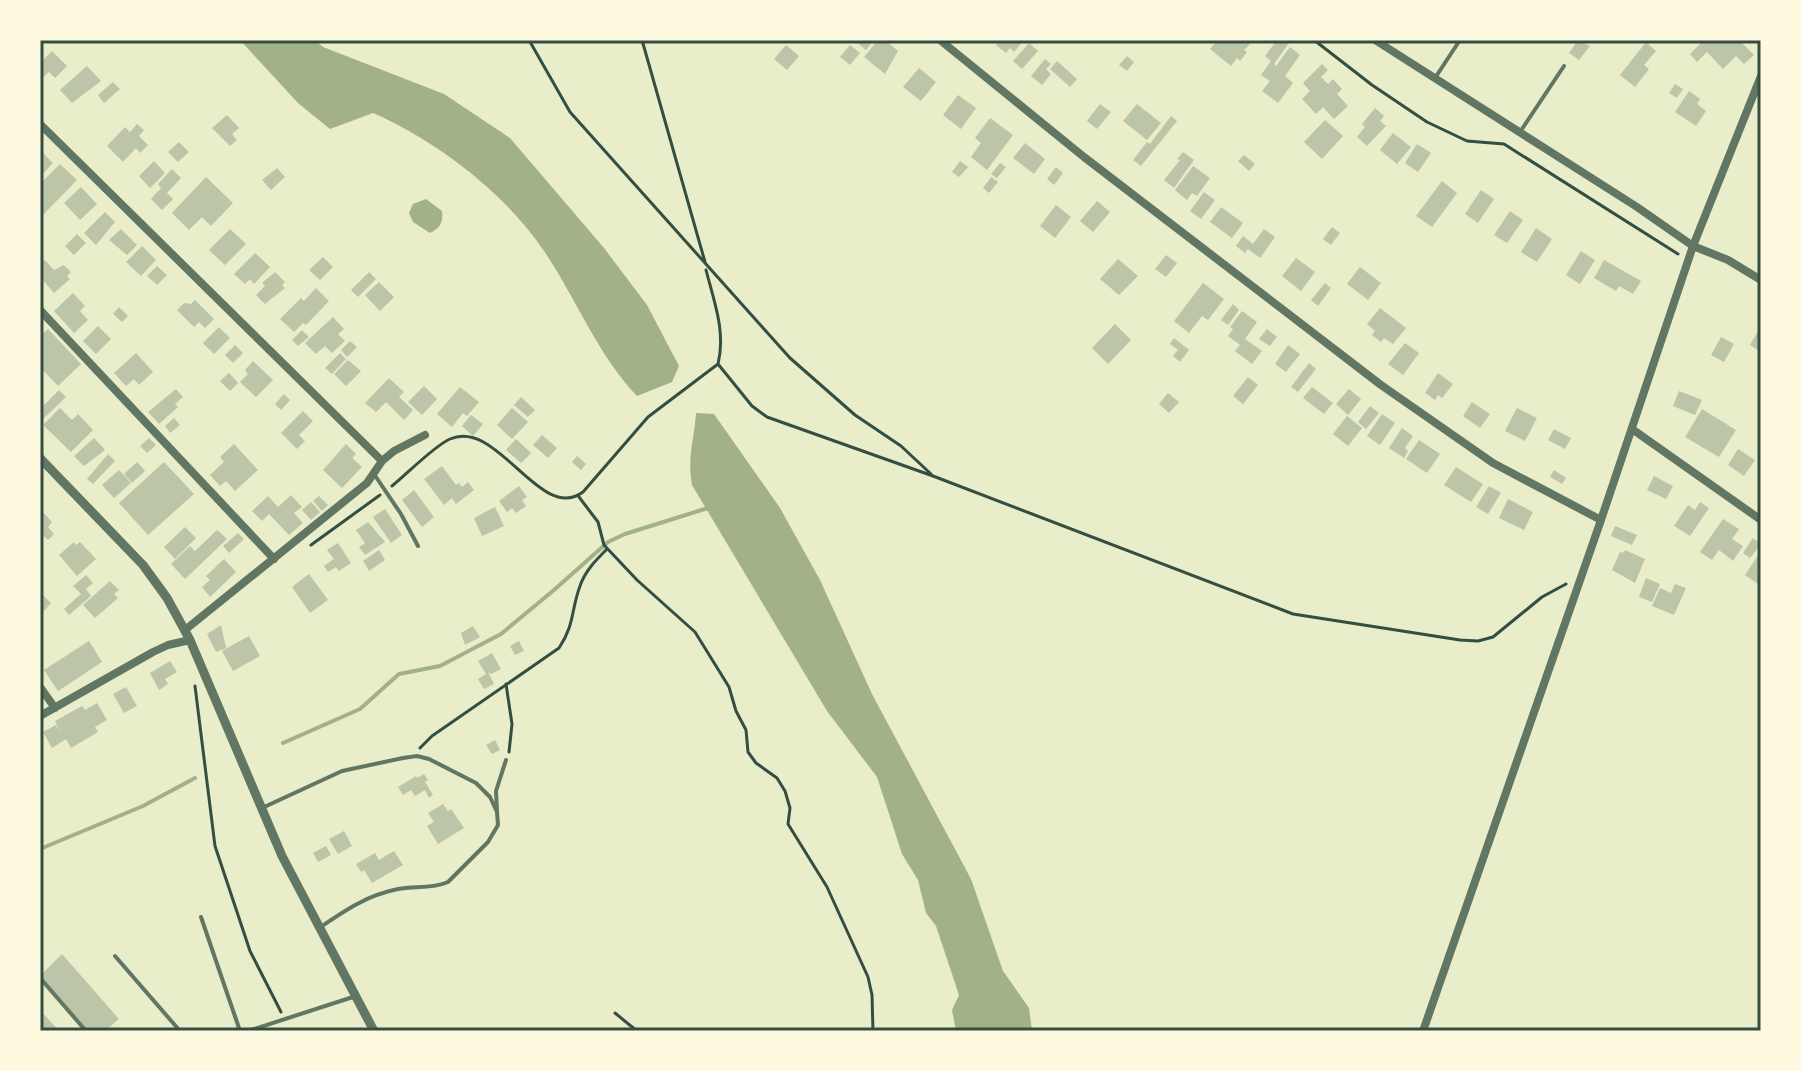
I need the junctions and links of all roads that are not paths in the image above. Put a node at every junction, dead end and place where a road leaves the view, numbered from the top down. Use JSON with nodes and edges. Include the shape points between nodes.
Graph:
{"nodes":[{"id":1,"x":940,"y":40,"type":"edge"},
{"id":2,"x":1375,"y":40,"type":"edge"},
{"id":3,"x":1460,"y":40,"type":"edge"},
{"id":4,"x":1388,"y":44,"type":"edge"},
{"id":5,"x":1564,"y":66,"type":"dead end"},
{"id":6,"x":1761,"y":76,"type":"edge"},
{"id":7,"x":1435,"y":78,"type":"junction"},
{"id":8,"x":40,"y":124,"type":"edge"},
{"id":9,"x":1520,"y":132,"type":"junction"},
{"id":10,"x":1693,"y":246,"type":"junction"},
{"id":11,"x":1761,"y":280,"type":"edge"},
{"id":12,"x":40,"y":310,"type":"edge"},
{"id":13,"x":1632,"y":429,"type":"junction"},
{"id":14,"x":425,"y":435,"type":"dead end"},
{"id":15,"x":40,"y":458,"type":"edge"},
{"id":16,"x":382,"y":461,"type":"junction"},
{"id":17,"x":374,"y":474,"type":"junction"},
{"id":18,"x":1601,"y":520,"type":"junction"},
{"id":19,"x":1761,"y":520,"type":"edge"},
{"id":20,"x":418,"y":546,"type":"dead end"},
{"id":21,"x":274,"y":559,"type":"junction"},
{"id":22,"x":185,"y":630,"type":"junction"},
{"id":23,"x":190,"y":640,"type":"junction"},
{"id":24,"x":40,"y":687,"type":"edge"},
{"id":25,"x":55,"y":708,"type":"junction"},
{"id":26,"x":40,"y":716,"type":"edge"},
{"id":27,"x":506,"y":760,"type":"road end"},
{"id":28,"x":260,"y":809,"type":"junction"},
{"id":29,"x":497,"y":812,"type":"junction"},
{"id":30,"x":201,"y":917,"type":"dead end"},
{"id":31,"x":318,"y":929,"type":"junction"},
{"id":32,"x":115,"y":956,"type":"dead end"},
{"id":33,"x":41,"y":979,"type":"edge"},
{"id":34,"x":355,"y":996,"type":"junction"},
{"id":35,"x":86,"y":1031,"type":"edge"},
{"id":36,"x":180,"y":1031,"type":"edge"},
{"id":37,"x":240,"y":1031,"type":"edge"},
{"id":38,"x":248,"y":1031,"type":"edge"},
{"id":39,"x":374,"y":1031,"type":"edge"},
{"id":40,"x":1423,"y":1031,"type":"edge"}],
"edges":[{"from":1,"to":18,"type":"street","via":[[1381,385],[1493,463]]},
{"from":2,"to":4,"type":"street"},
{"from":3,"to":7,"type":"lane"},
{"from":4,"to":7,"type":"street"},
{"from":5,"to":9,"type":"lane"},
{"from":6,"to":10,"type":"street"},
{"from":7,"to":9,"type":"street"},
{"from":8,"to":16,"type":"street"},
{"from":9,"to":10,"type":"street"},
{"from":10,"to":11,"type":"street"},
{"from":10,"to":13,"type":"street"},
{"from":12,"to":21,"type":"street"},
{"from":13,"to":18,"type":"street"},
{"from":13,"to":19,"type":"street"},
{"from":14,"to":16,"type":"street"},
{"from":15,"to":22,"type":"street","via":[[143,565]]},
{"from":16,"to":17,"type":"street"},
{"from":17,"to":20,"type":"lane"},
{"from":17,"to":21,"type":"street"},
{"from":18,"to":40,"type":"street"},
{"from":21,"to":22,"type":"street"},
{"from":22,"to":23,"type":"street"},
{"from":23,"to":25,"type":"street","via":[[153,652]]},
{"from":23,"to":28,"type":"street"},
{"from":24,"to":25,"type":"street"},
{"from":25,"to":26,"type":"street"},
{"from":27,"to":29,"type":"lane","via":[[496,791]]},
{"from":28,"to":29,"type":"lane","via":[[342,771],[417,756],[468,778],[490,797]]},
{"from":28,"to":31,"type":"street"},
{"from":29,"to":31,"type":"lane","via":[[498,825],[488,842],[448,882],[376,895]]},
{"from":30,"to":37,"type":"lane"},
{"from":31,"to":34,"type":"street"},
{"from":32,"to":36,"type":"lane"},
{"from":33,"to":35,"type":"lane"},
{"from":34,"to":38,"type":"lane"},
{"from":34,"to":39,"type":"street"}]}
